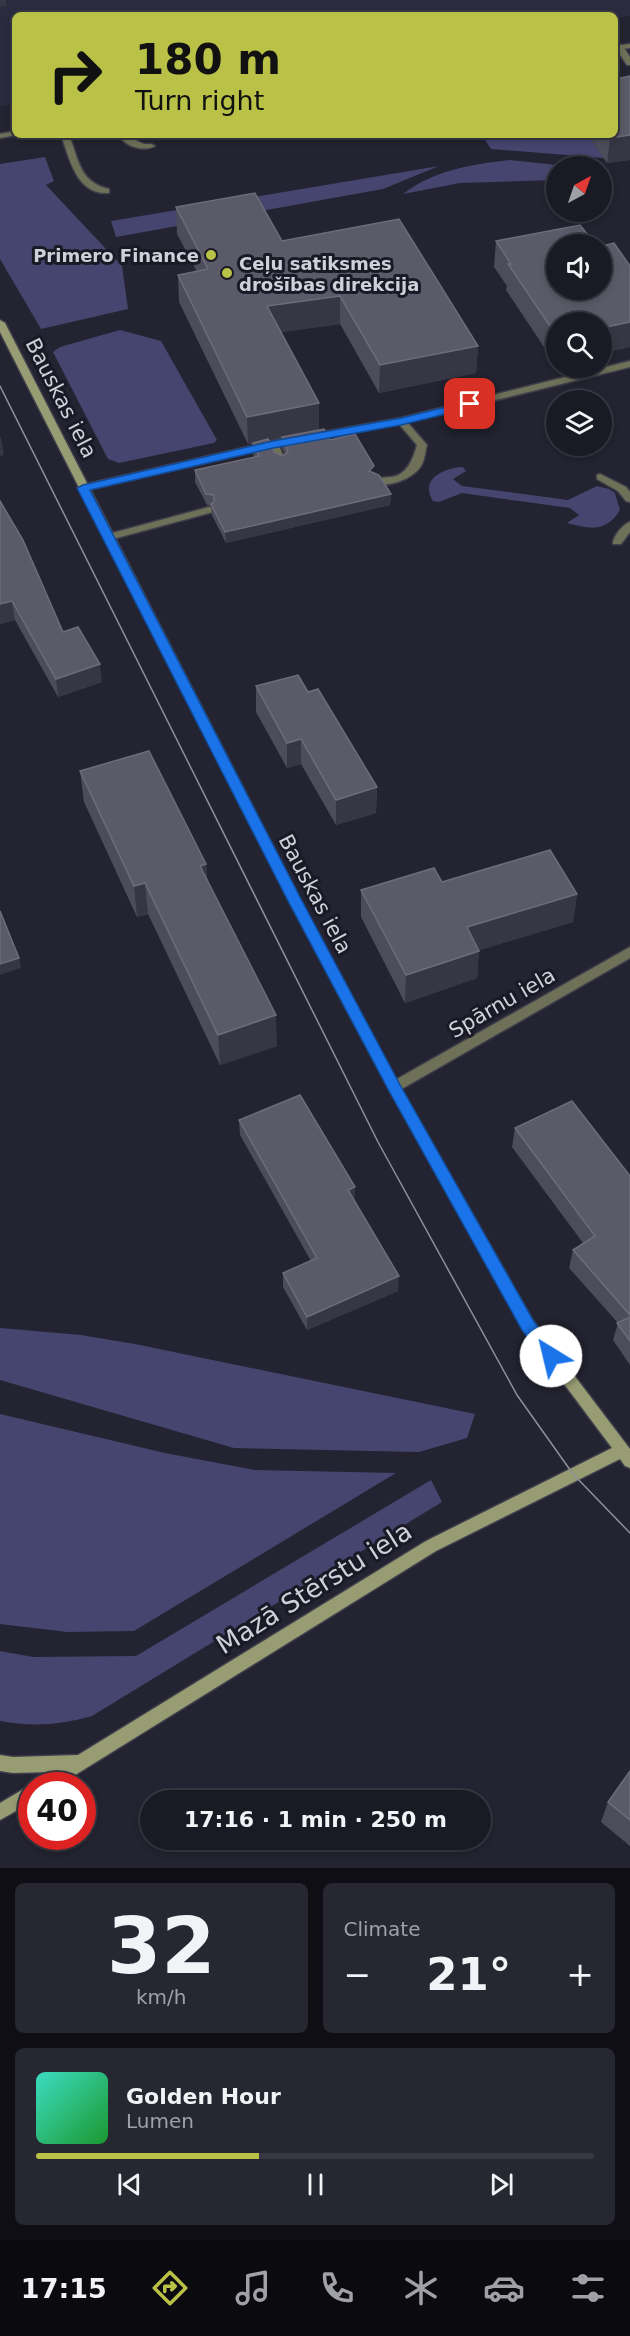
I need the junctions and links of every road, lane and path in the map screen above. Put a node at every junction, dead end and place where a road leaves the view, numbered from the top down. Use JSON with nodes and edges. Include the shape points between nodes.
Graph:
{"nodes":[{"id":1,"x":618,"y":49,"type":"edge"},
{"id":2,"x":630,"y":63,"type":"edge"},
{"id":3,"x":66,"y":138,"type":"edge"},
{"id":4,"x":124,"y":138,"type":"edge"},
{"id":5,"x":151,"y":146,"type":"dead end"},
{"id":6,"x":106,"y":191,"type":"dead end"},
{"id":7,"x":0,"y":323,"type":"edge"},
{"id":8,"x":630,"y":364,"type":"edge"},
{"id":9,"x":401,"y":421,"type":"junction"},
{"id":10,"x":273,"y":444,"type":"junction"},
{"id":11,"x":281,"y":462,"type":"edge"},
{"id":12,"x":600,"y":477,"type":"dead end"},
{"id":13,"x":376,"y":481,"type":"edge"},
{"id":14,"x":83,"y":488,"type":"junction"},
{"id":15,"x":630,"y":499,"type":"edge"},
{"id":16,"x":209,"y":510,"type":"edge"},
{"id":17,"x":630,"y":525,"type":"edge"},
{"id":18,"x":109,"y":537,"type":"junction"},
{"id":19,"x":617,"y":542,"type":"dead end"},
{"id":20,"x":630,"y":952,"type":"edge"},
{"id":21,"x":394,"y":1087,"type":"junction"},
{"id":22,"x":625,"y":1456,"type":"edge"},
{"id":23,"x":0,"y":1763,"type":"edge"},
{"id":24,"x":80,"y":1763,"type":"junction"},
{"id":25,"x":65,"y":1772,"type":"edge"},
{"id":26,"x":18,"y":1801,"type":"edge"},
{"id":27,"x":0,"y":1812,"type":"edge"}],
"edges":[{"from":1,"to":2,"type":"street"},
{"from":3,"to":6,"type":"street","via":[[76,173],[85,183]]},
{"from":4,"to":5,"type":"street","via":[[143,147]]},
{"from":7,"to":14,"type":"street","name":"Bauskas iela"},
{"from":8,"to":9,"type":"street"},
{"from":9,"to":10,"type":"street"},
{"from":9,"to":13,"type":"street","via":[[422,445],[417,465],[397,480]]},
{"from":10,"to":11,"type":"street"},
{"from":10,"to":14,"type":"street"},
{"from":12,"to":15,"type":"street","via":[[622,489]]},
{"from":14,"to":18,"type":"street","name":"Bauskas iela"},
{"from":16,"to":18,"type":"street"},
{"from":17,"to":19,"type":"street"},
{"from":18,"to":21,"type":"street","name":"Bauskas iela"},
{"from":20,"to":21,"type":"street","name":"Spārnu iela"},
{"from":21,"to":22,"type":"street","name":"Bauskas iela","via":[[528,1325]]},
{"from":22,"to":24,"type":"street","name":"Mazā Stērstu iela","via":[[431,1546]]},
{"from":23,"to":24,"type":"street"},
{"from":24,"to":25,"type":"street","name":"Mazā Stērstu iela"},
{"from":26,"to":27,"type":"street"}]}
